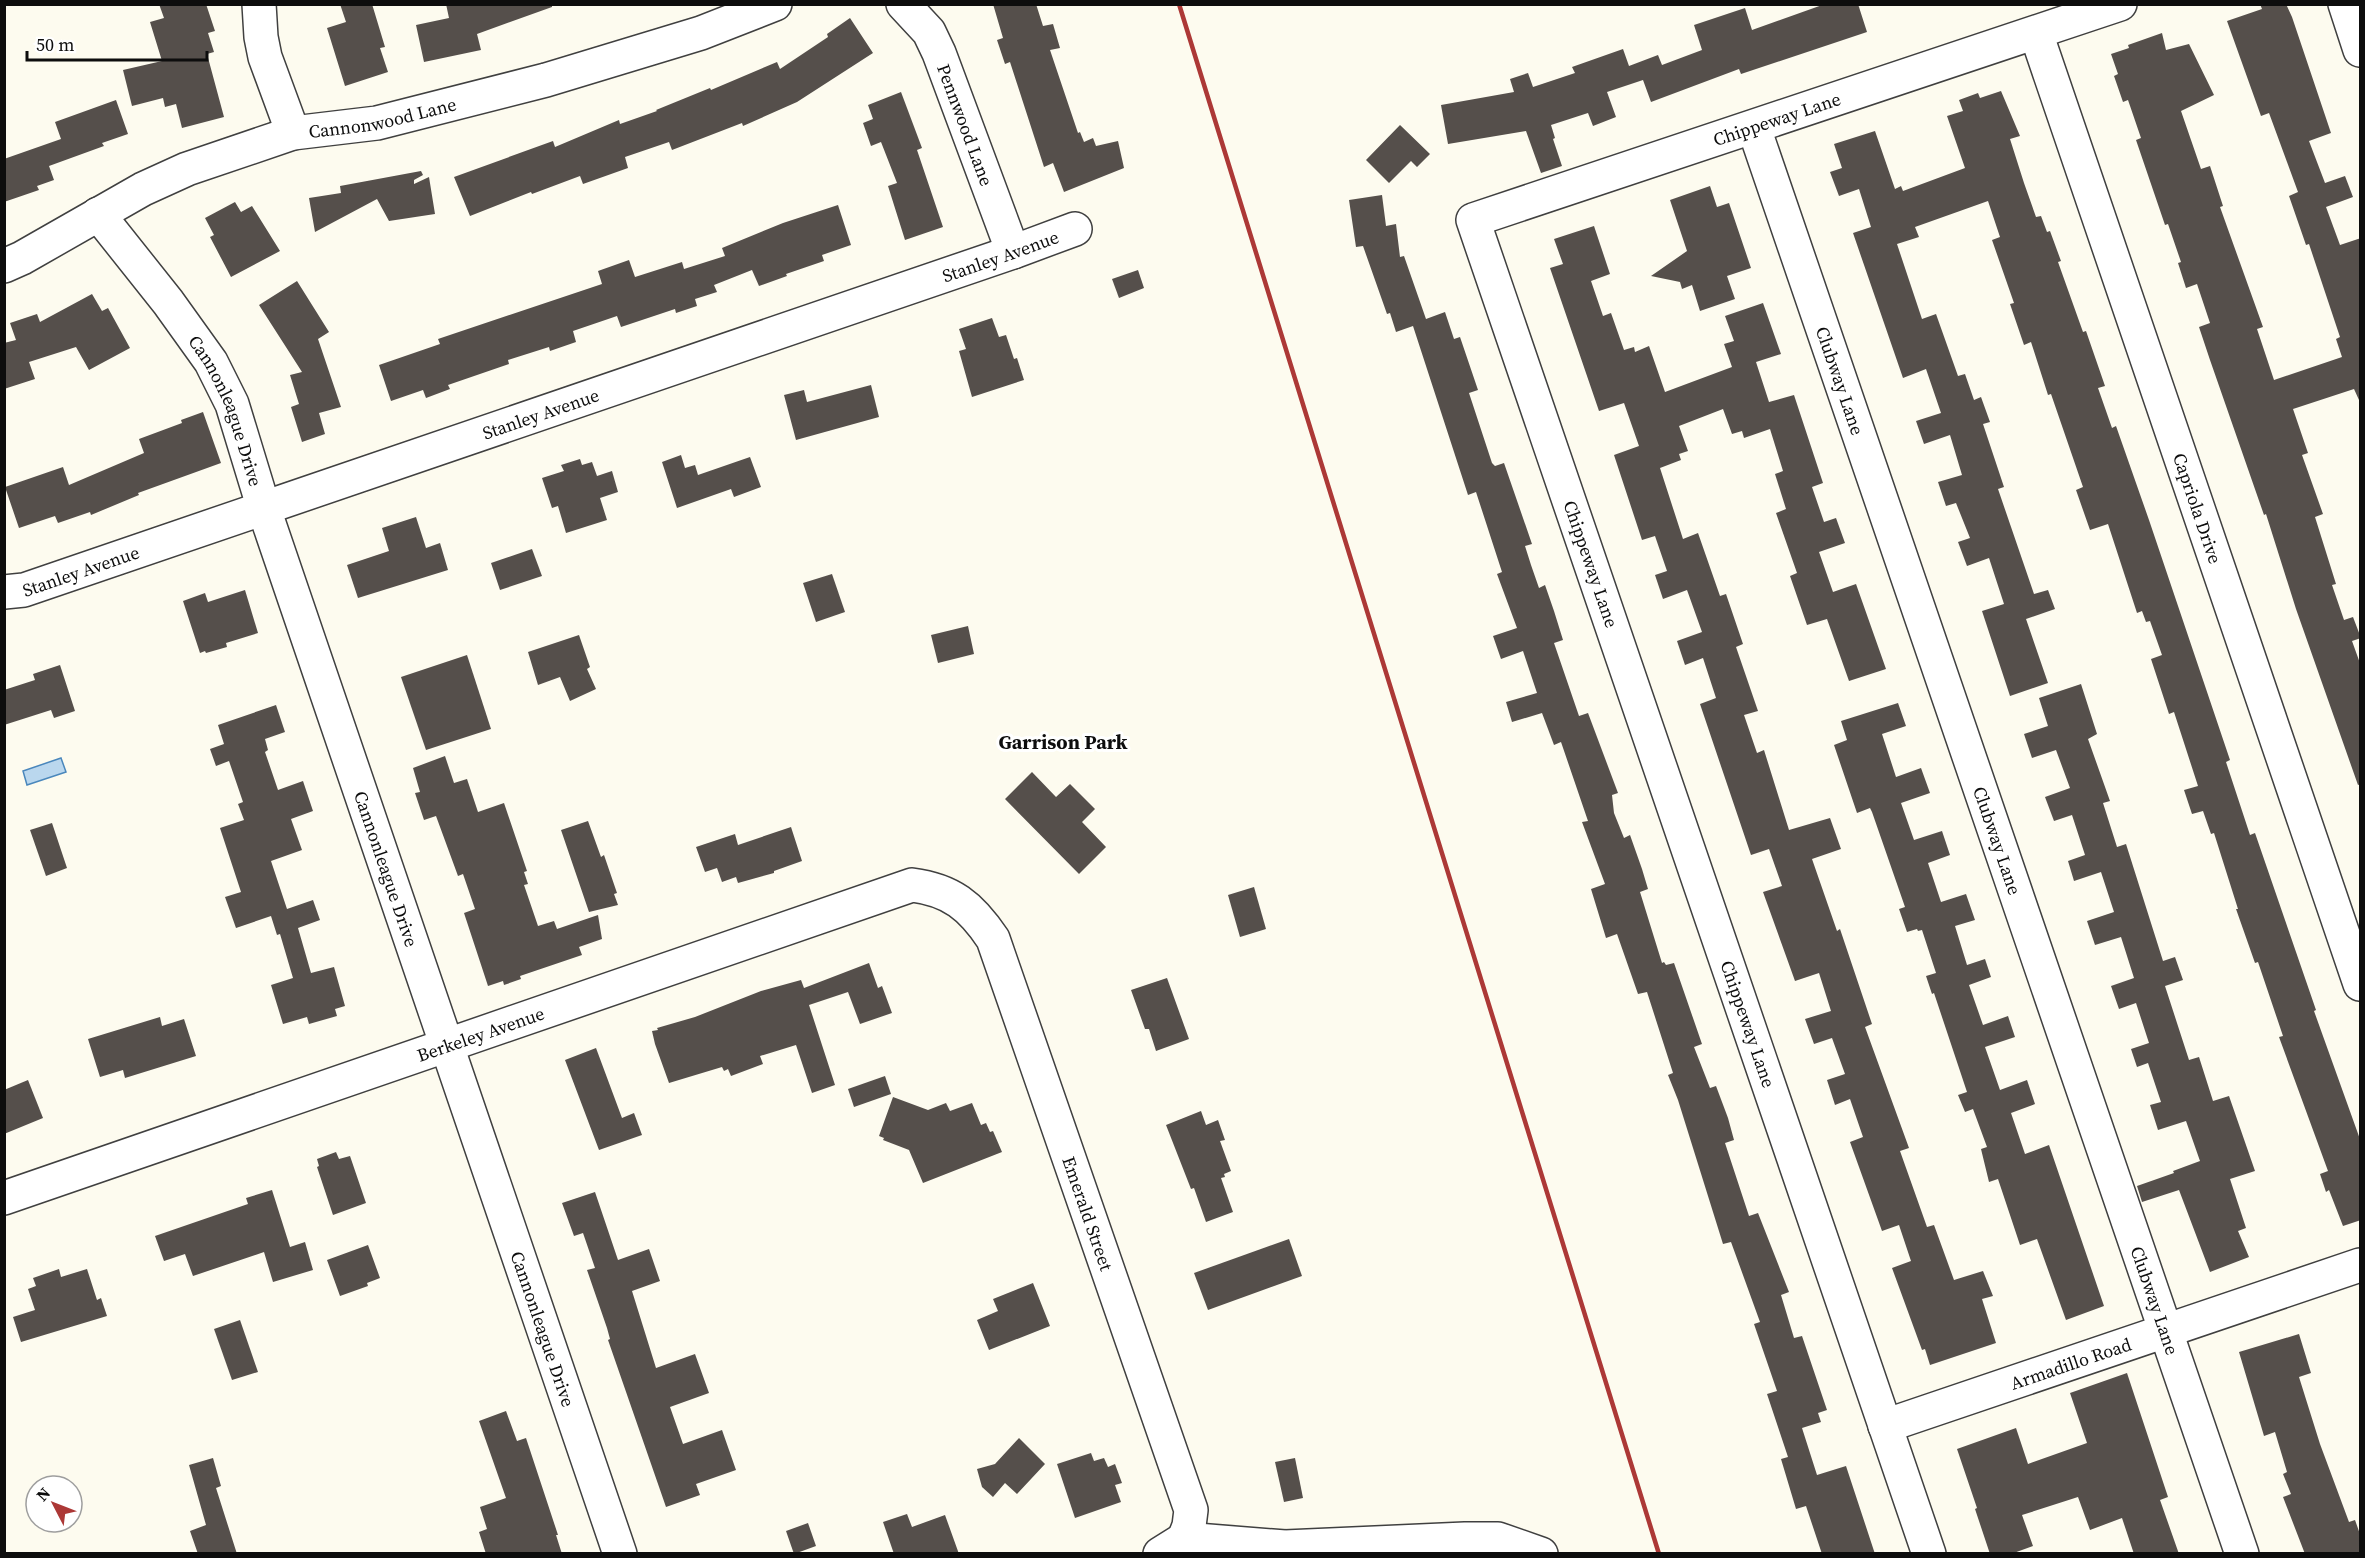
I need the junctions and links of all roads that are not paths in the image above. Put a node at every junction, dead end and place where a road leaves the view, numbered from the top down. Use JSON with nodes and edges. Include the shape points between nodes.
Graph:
{"nodes":[{"id":1,"x":259,"y":4,"type":"edge"},
{"id":2,"x":775,"y":4,"type":"edge"},
{"id":3,"x":903,"y":4,"type":"edge"},
{"id":4,"x":2120,"y":4,"type":"edge"},
{"id":5,"x":2345,"y":4,"type":"edge"},
{"id":6,"x":2036,"y":33,"type":"junction"},
{"id":7,"x":2361,"y":50,"type":"edge"},
{"id":8,"x":1754,"y":128,"type":"junction"},
{"id":9,"x":293,"y":133,"type":"junction"},
{"id":10,"x":98,"y":214,"type":"junction"},
{"id":11,"x":1075,"y":229,"type":"dead end"},
{"id":12,"x":1013,"y":252,"type":"junction"},
{"id":13,"x":4,"y":266,"type":"edge"},
{"id":14,"x":264,"y":509,"type":"junction"},
{"id":15,"x":4,"y":592,"type":"edge"},
{"id":16,"x":957,"y":899,"type":"joint"},
{"id":17,"x":2361,"y":984,"type":"edge"},
{"id":18,"x":447,"y":1046,"type":"junction"},
{"id":19,"x":4,"y":1198,"type":"edge"},
{"id":20,"x":2361,"y":1265,"type":"edge"},
{"id":21,"x":2166,"y":1332,"type":"junction"},
{"id":22,"x":1885,"y":1426,"type":"junction"},
{"id":23,"x":1172,"y":1546,"type":"edge"},
{"id":24,"x":620,"y":1554,"type":"edge"},
{"id":25,"x":1541,"y":1554,"type":"edge"},
{"id":26,"x":1929,"y":1554,"type":"edge"},
{"id":27,"x":2242,"y":1554,"type":"edge"}],
"edges":[{"from":1,"to":9,"type":"street","via":[[265,57]]},
{"from":2,"to":9,"type":"street","name":"Cannonwood Lane","via":[[701,33],[535,83],[377,123]]},
{"from":3,"to":12,"type":"street","name":"Pennwood Lane","via":[[929,32],[939,53]]},
{"from":4,"to":6,"type":"street","name":"Chippeway Lane"},
{"from":5,"to":7,"type":"street"},
{"from":6,"to":8,"type":"street","name":"Chippeway Lane"},
{"from":6,"to":17,"type":"street","name":"Capriola Drive"},
{"from":8,"to":21,"type":"street","name":"Clubway Lane"},
{"from":8,"to":22,"type":"street","name":"Chippeway Lane","via":[[1473,220]]},
{"from":9,"to":10,"type":"street","name":"Cannonwood Lane","via":[[187,169]]},
{"from":10,"to":13,"type":"street","name":"Cannonwood Lane"},
{"from":10,"to":14,"type":"street","name":"Cannonleague Drive","via":[[211,362],[232,404]]},
{"from":11,"to":12,"type":"street","name":"Stanley Avenue"},
{"from":12,"to":14,"type":"street","name":"Stanley Avenue"},
{"from":14,"to":15,"type":"street","name":"Stanley Avenue","via":[[24,590]]},
{"from":14,"to":18,"type":"street","name":"Cannonleague Drive"},
{"from":16,"to":18,"type":"street","name":"Berkeley Avenue","via":[[933,887],[912,885]]},
{"from":16,"to":23,"type":"street","name":"Emerald Street","via":[[980,919],[993,939],[1191,1510],[1189,1526]]},
{"from":18,"to":19,"type":"street","name":"Berkeley Avenue"},
{"from":18,"to":24,"type":"street","name":"Cannonleague Drive"},
{"from":20,"to":21,"type":"street","name":"Armadillo Road"},
{"from":21,"to":22,"type":"street","name":"Armadillo Road"},
{"from":21,"to":27,"type":"street","name":"Clubway Lane"},
{"from":22,"to":26,"type":"street","name":"Chippeway Lane"},
{"from":23,"to":25,"type":"street","via":[[1285,1547],[1498,1539]]}]}
